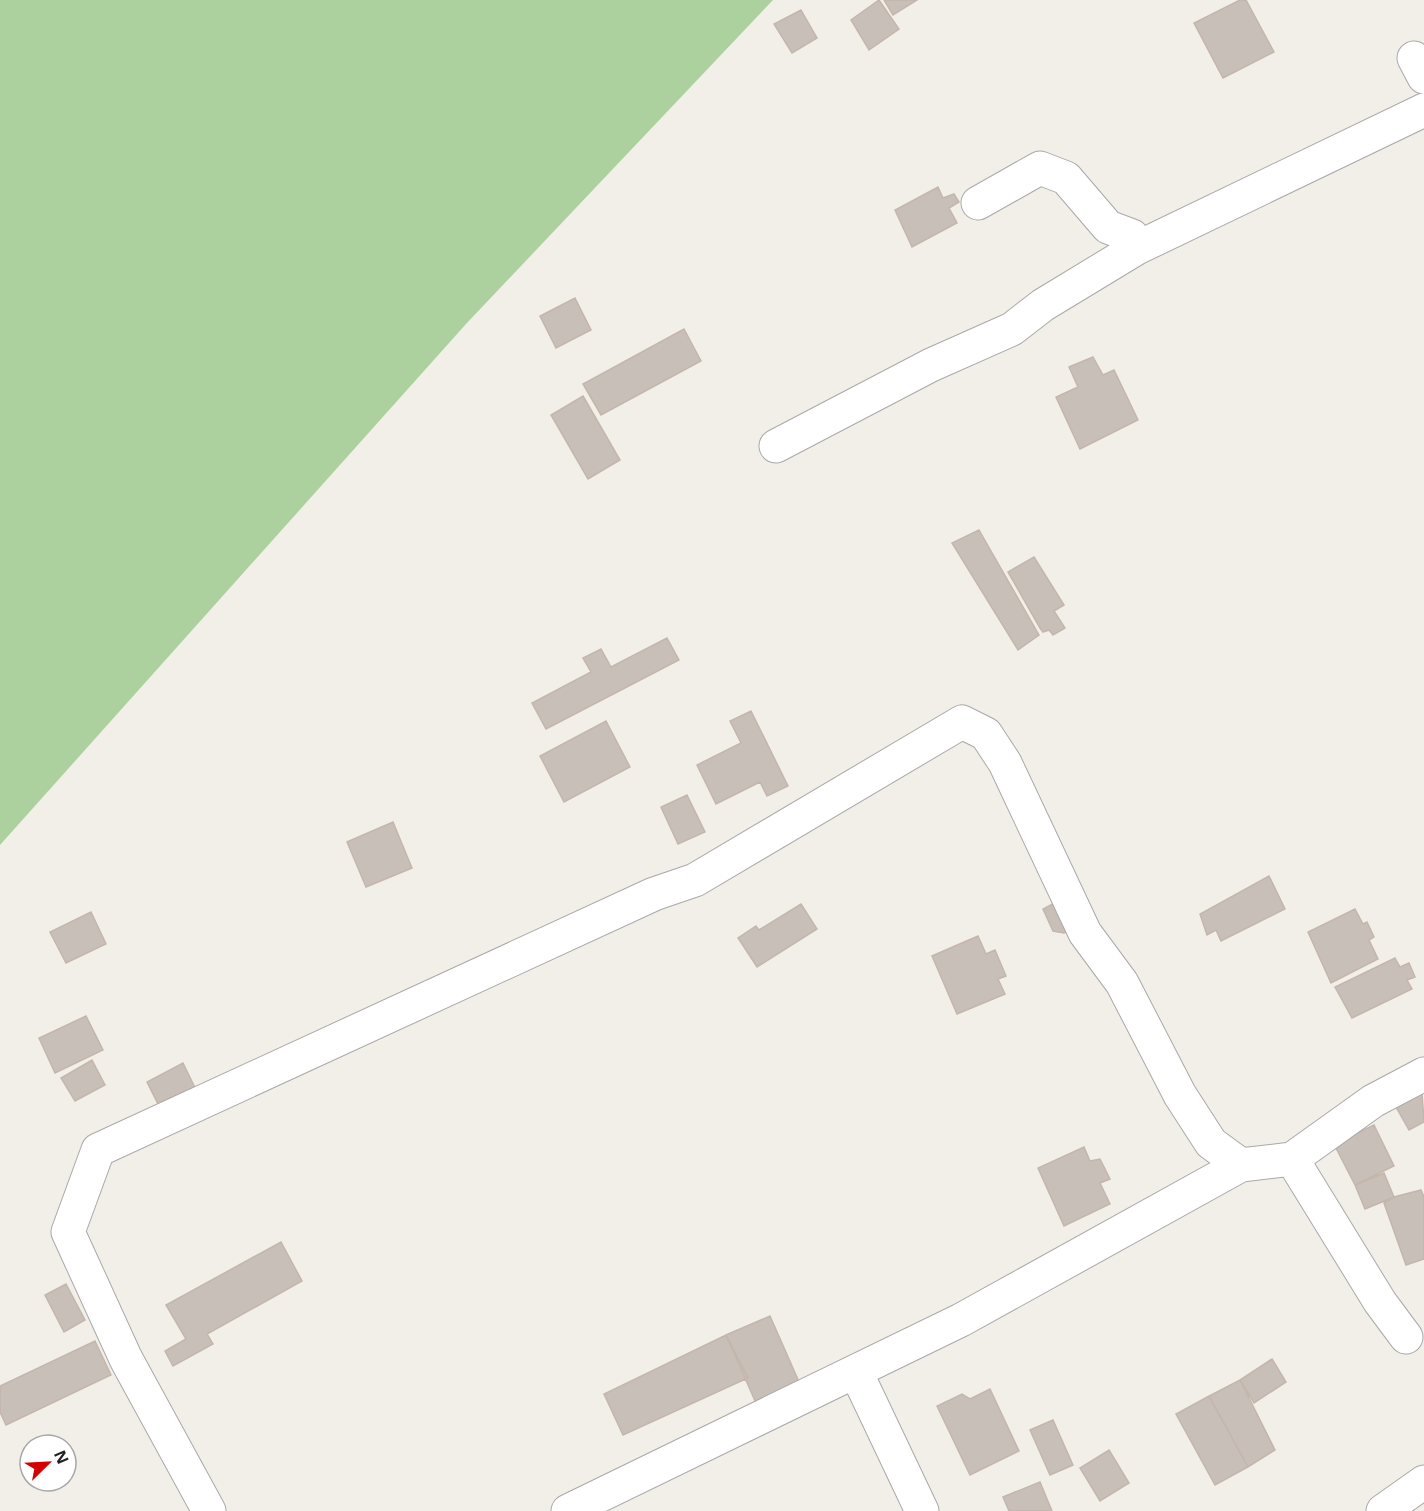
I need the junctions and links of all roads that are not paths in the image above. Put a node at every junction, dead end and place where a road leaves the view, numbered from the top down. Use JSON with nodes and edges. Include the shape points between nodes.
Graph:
{"nodes":[{"id":1,"x":1424,"y":110,"type":"edge"},
{"id":2,"x":978,"y":203,"type":"dead end"},
{"id":3,"x":1137,"y":248,"type":"junction"},
{"id":4,"x":776,"y":446,"type":"dead end"},
{"id":5,"x":1424,"y":1074,"type":"edge"},
{"id":6,"x":1292,"y":1159,"type":"junction"},
{"id":7,"x":1241,"y":1165,"type":"junction"},
{"id":8,"x":1406,"y":1337,"type":"dead end"},
{"id":9,"x":856,"y":1372,"type":"junction"},
{"id":10,"x":1424,"y":1482,"type":"edge"},
{"id":11,"x":209,"y":1511,"type":"edge"},
{"id":12,"x":568,"y":1511,"type":"edge"},
{"id":13,"x":922,"y":1511,"type":"edge"},
{"id":14,"x":1383,"y":1511,"type":"edge"}],
"edges":[{"from":1,"to":3,"type":"street"},
{"from":2,"to":3,"type":"street","via":[[1040,168],[1066,178],[1108,227],[1132,236]]},
{"from":3,"to":4,"type":"street","via":[[1012,328],[931,365]]},
{"from":5,"to":6,"type":"street","via":[[1373,1101]]},
{"from":6,"to":7,"type":"street"},
{"from":6,"to":8,"type":"street","via":[[1380,1302]]},
{"from":7,"to":9,"type":"street","via":[[961,1320]]},
{"from":7,"to":11,"type":"street","via":[[1211,1143],[1180,1095],[1122,983],[1085,933],[1005,763],[986,734],[962,722],[695,880],[654,894],[98,1150],[68,1232],[126,1359]]},
{"from":9,"to":12,"type":"street"},
{"from":9,"to":13,"type":"street"},
{"from":10,"to":14,"type":"street"}]}
